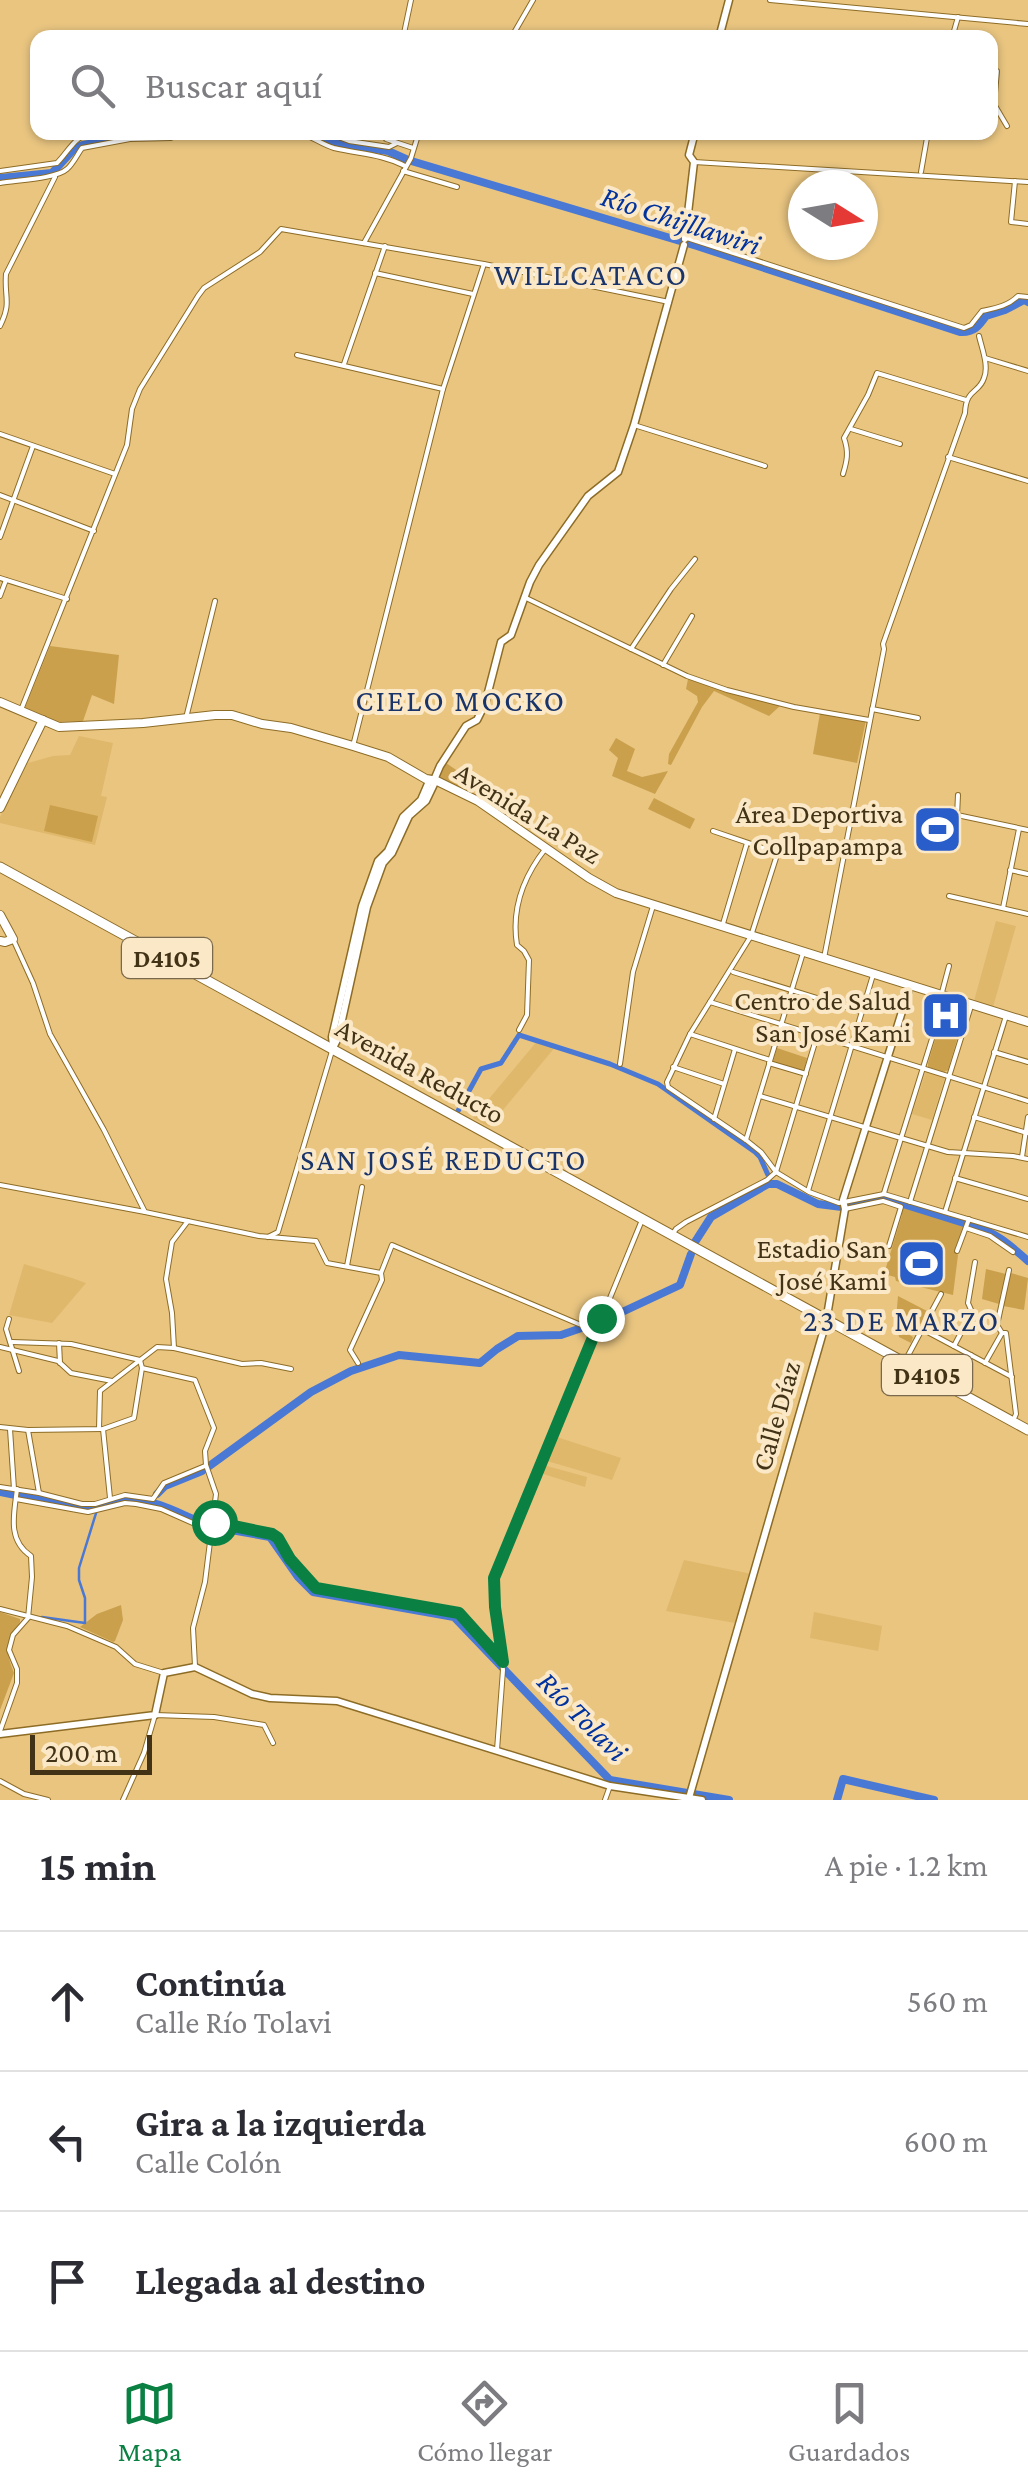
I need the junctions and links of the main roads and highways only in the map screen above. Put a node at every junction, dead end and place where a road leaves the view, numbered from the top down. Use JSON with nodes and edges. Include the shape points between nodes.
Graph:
{"nodes":[{"id":1,"x":0,"y":702,"type":"edge"},
{"id":2,"x":43,"y":720,"type":"junction"},
{"id":3,"x":0,"y":808,"type":"edge"},
{"id":4,"x":0,"y":867,"type":"edge"},
{"id":5,"x":0,"y":915,"type":"edge"},
{"id":6,"x":0,"y":941,"type":"edge"},
{"id":7,"x":1028,"y":1022,"type":"edge"},
{"id":8,"x":1028,"y":1430,"type":"edge"}],
"edges":[{"from":1,"to":2,"type":"main road","name":"Avenida La Paz"},
{"from":2,"to":3,"type":"main road"},
{"from":2,"to":7,"type":"main road","name":"Avenida La Paz","via":[[60,727],[232,715],[353,746],[478,801],[616,893]]},
{"from":4,"to":8,"type":"main road","name":"Avenida Reducto","number":"D4105"},
{"from":5,"to":6,"type":"main road","via":[[13,939]]}]}
